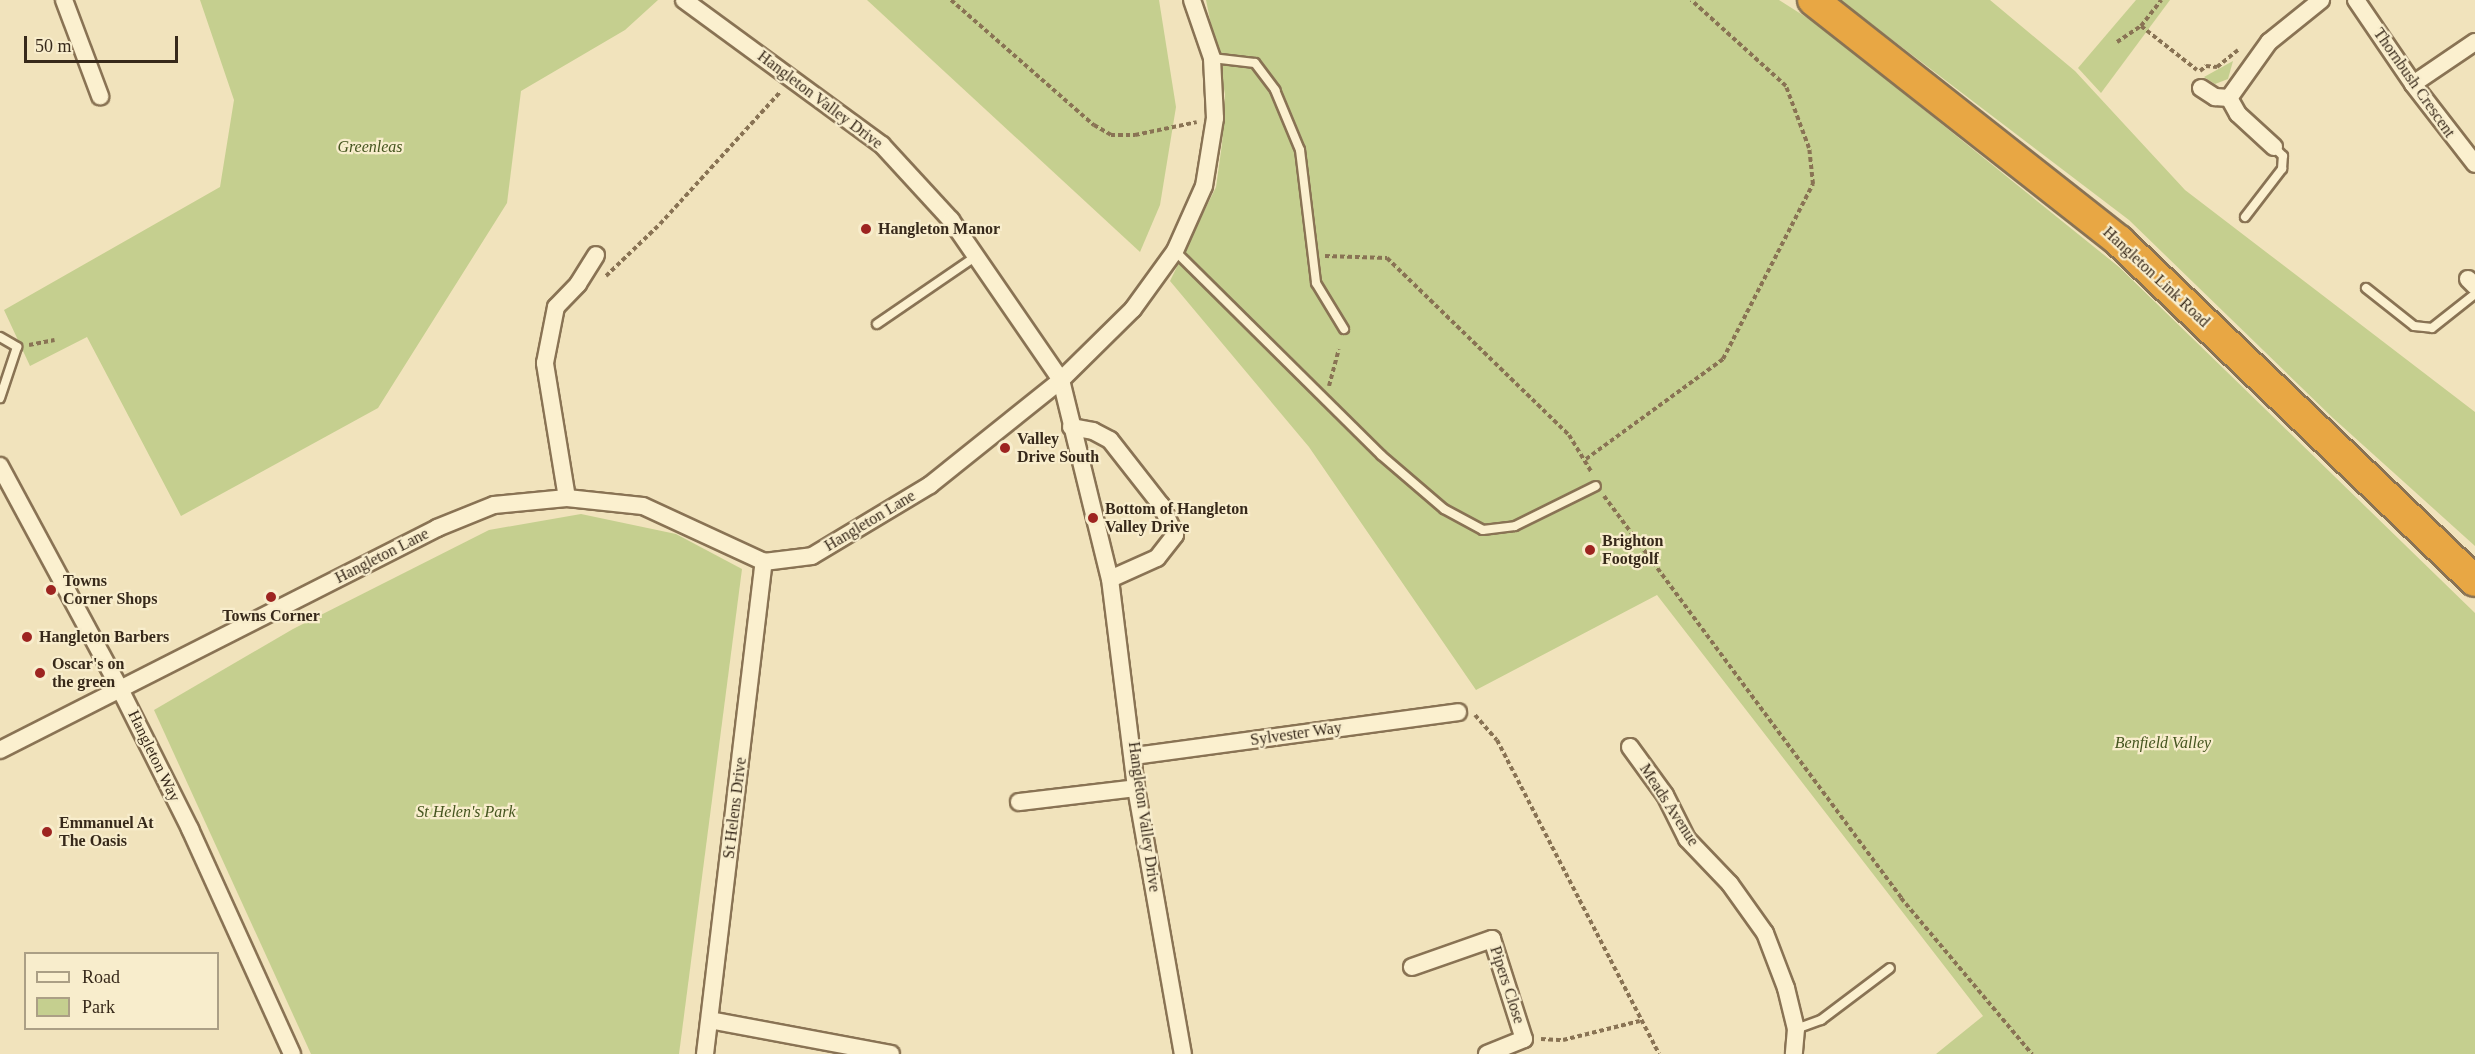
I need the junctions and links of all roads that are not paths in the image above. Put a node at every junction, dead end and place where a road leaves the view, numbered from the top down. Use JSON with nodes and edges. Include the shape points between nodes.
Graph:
{"nodes":[{"id":1,"x":64,"y":0,"type":"edge"},
{"id":2,"x":684,"y":0,"type":"edge"},
{"id":3,"x":1192,"y":0,"type":"edge"},
{"id":4,"x":1813,"y":0,"type":"edge"},
{"id":5,"x":2320,"y":0,"type":"edge"},
{"id":6,"x":2356,"y":0,"type":"edge"},
{"id":7,"x":2475,"y":42,"type":"edge"},
{"id":8,"x":1212,"y":58,"type":"junction"},
{"id":9,"x":2413,"y":84,"type":"junction"},
{"id":10,"x":2201,"y":88,"type":"road end"},
{"id":11,"x":100,"y":96,"type":"dead end"},
{"id":12,"x":2229,"y":98,"type":"junction"},
{"id":13,"x":2274,"y":147,"type":"joint"},
{"id":14,"x":2475,"y":164,"type":"edge"},
{"id":15,"x":2245,"y":217,"type":"dead end"},
{"id":16,"x":1175,"y":251,"type":"junction"},
{"id":17,"x":596,"y":255,"type":"dead end"},
{"id":18,"x":975,"y":256,"type":"junction"},
{"id":19,"x":2473,"y":286,"type":"edge"},
{"id":20,"x":2366,"y":288,"type":"dead end"},
{"id":21,"x":877,"y":324,"type":"dead end"},
{"id":22,"x":1344,"y":329,"type":"dead end"},
{"id":23,"x":0,"y":337,"type":"edge"},
{"id":24,"x":1061,"y":380,"type":"junction"},
{"id":25,"x":0,"y":398,"type":"edge"},
{"id":26,"x":1071,"y":427,"type":"junction"},
{"id":27,"x":0,"y":466,"type":"edge"},
{"id":28,"x":1596,"y":486,"type":"road end"},
{"id":29,"x":567,"y":498,"type":"junction"},
{"id":30,"x":764,"y":562,"type":"junction"},
{"id":31,"x":1110,"y":579,"type":"junction"},
{"id":32,"x":2475,"y":581,"type":"edge"},
{"id":33,"x":120,"y":689,"type":"junction"},
{"id":34,"x":1458,"y":712,"type":"road end"},
{"id":35,"x":1630,"y":747,"type":"dead end"},
{"id":36,"x":0,"y":750,"type":"edge"},
{"id":37,"x":1134,"y":756,"type":"junction"},
{"id":38,"x":1136,"y":788,"type":"junction"},
{"id":39,"x":1019,"y":802,"type":"dead end"},
{"id":40,"x":1412,"y":967,"type":"dead end"},
{"id":41,"x":1890,"y":968,"type":"dead end"},
{"id":42,"x":711,"y":1020,"type":"junction"},
{"id":43,"x":1796,"y":1029,"type":"junction"},
{"id":44,"x":292,"y":1054,"type":"edge"},
{"id":45,"x":705,"y":1054,"type":"edge"},
{"id":46,"x":891,"y":1054,"type":"edge"},
{"id":47,"x":1183,"y":1054,"type":"edge"},
{"id":48,"x":1487,"y":1054,"type":"edge"},
{"id":49,"x":1794,"y":1054,"type":"edge"}],
"edges":[{"from":1,"to":11,"type":"street"},
{"from":2,"to":18,"type":"street","name":"Hangleton Valley Drive","via":[[882,145],[951,220]]},
{"from":3,"to":8,"type":"street","name":"Hangleton Lane"},
{"from":4,"to":32,"type":"highway","name":"Hangleton Link Road","via":[[2120,241]]},
{"from":5,"to":12,"type":"street","via":[[2269,42]]},
{"from":6,"to":9,"type":"street","name":"Thornbush Crescent"},
{"from":7,"to":9,"type":"street"},
{"from":8,"to":16,"type":"street","name":"Hangleton Lane","via":[[1215,117],[1204,186]]},
{"from":8,"to":22,"type":"lane","via":[[1255,63],[1275,90],[1300,150],[1316,283]]},
{"from":9,"to":14,"type":"street","name":"Thornbush Crescent"},
{"from":10,"to":12,"type":"street","via":[[2215,97]]},
{"from":12,"to":13,"type":"street","via":[[2238,114]]},
{"from":13,"to":15,"type":"lane","via":[[2283,156],[2282,169]]},
{"from":16,"to":24,"type":"street","name":"Hangleton Lane","via":[[1133,309]]},
{"from":16,"to":28,"type":"lane","via":[[1444,509],[1483,530],[1515,526]]},
{"from":17,"to":29,"type":"street","via":[[578,284],[556,307],[545,363]]},
{"from":18,"to":21,"type":"lane"},
{"from":18,"to":24,"type":"street","name":"Hangleton Valley Drive"},
{"from":19,"to":20,"type":"lane","via":[[2432,328],[2414,326]]},
{"from":23,"to":25,"type":"lane","via":[[16,347]]},
{"from":24,"to":26,"type":"street","name":"Hangleton Valley Drive"},
{"from":24,"to":30,"type":"street","name":"Hangleton Lane","via":[[930,485],[812,556]]},
{"from":26,"to":31,"type":"street","name":"Hangleton Valley Drive"},
{"from":26,"to":31,"type":"street","via":[[1093,430],[1110,440],[1161,505],[1174,536],[1157,558]]},
{"from":27,"to":33,"type":"street","name":"Hangleton Way"},
{"from":29,"to":30,"type":"street","name":"Hangleton Lane","via":[[643,506]]},
{"from":29,"to":33,"type":"street","name":"Hangleton Lane","via":[[494,505],[437,528]]},
{"from":30,"to":42,"type":"street","name":"St Helens Drive"},
{"from":31,"to":37,"type":"street","name":"Hangleton Valley Drive"},
{"from":33,"to":36,"type":"street","name":"Hangleton Lane"},
{"from":33,"to":44,"type":"street","name":"Hangleton Way","via":[[190,829]]},
{"from":34,"to":37,"type":"street","name":"Sylvester Way"},
{"from":35,"to":43,"type":"street","name":"Meads Avenue","via":[[1665,795],[1687,839],[1730,884],[1765,933],[1786,988]]},
{"from":37,"to":38,"type":"street","name":"Hangleton Valley Drive"},
{"from":38,"to":39,"type":"street"},
{"from":38,"to":47,"type":"street","name":"Hangleton Valley Drive"},
{"from":40,"to":48,"type":"street","name":"Pipers Close","via":[[1492,939],[1524,1039]]},
{"from":41,"to":43,"type":"lane","via":[[1821,1020]]},
{"from":42,"to":45,"type":"street","name":"St Helens Drive"},
{"from":42,"to":46,"type":"street"},
{"from":43,"to":49,"type":"street","name":"Meads Avenue"}]}
